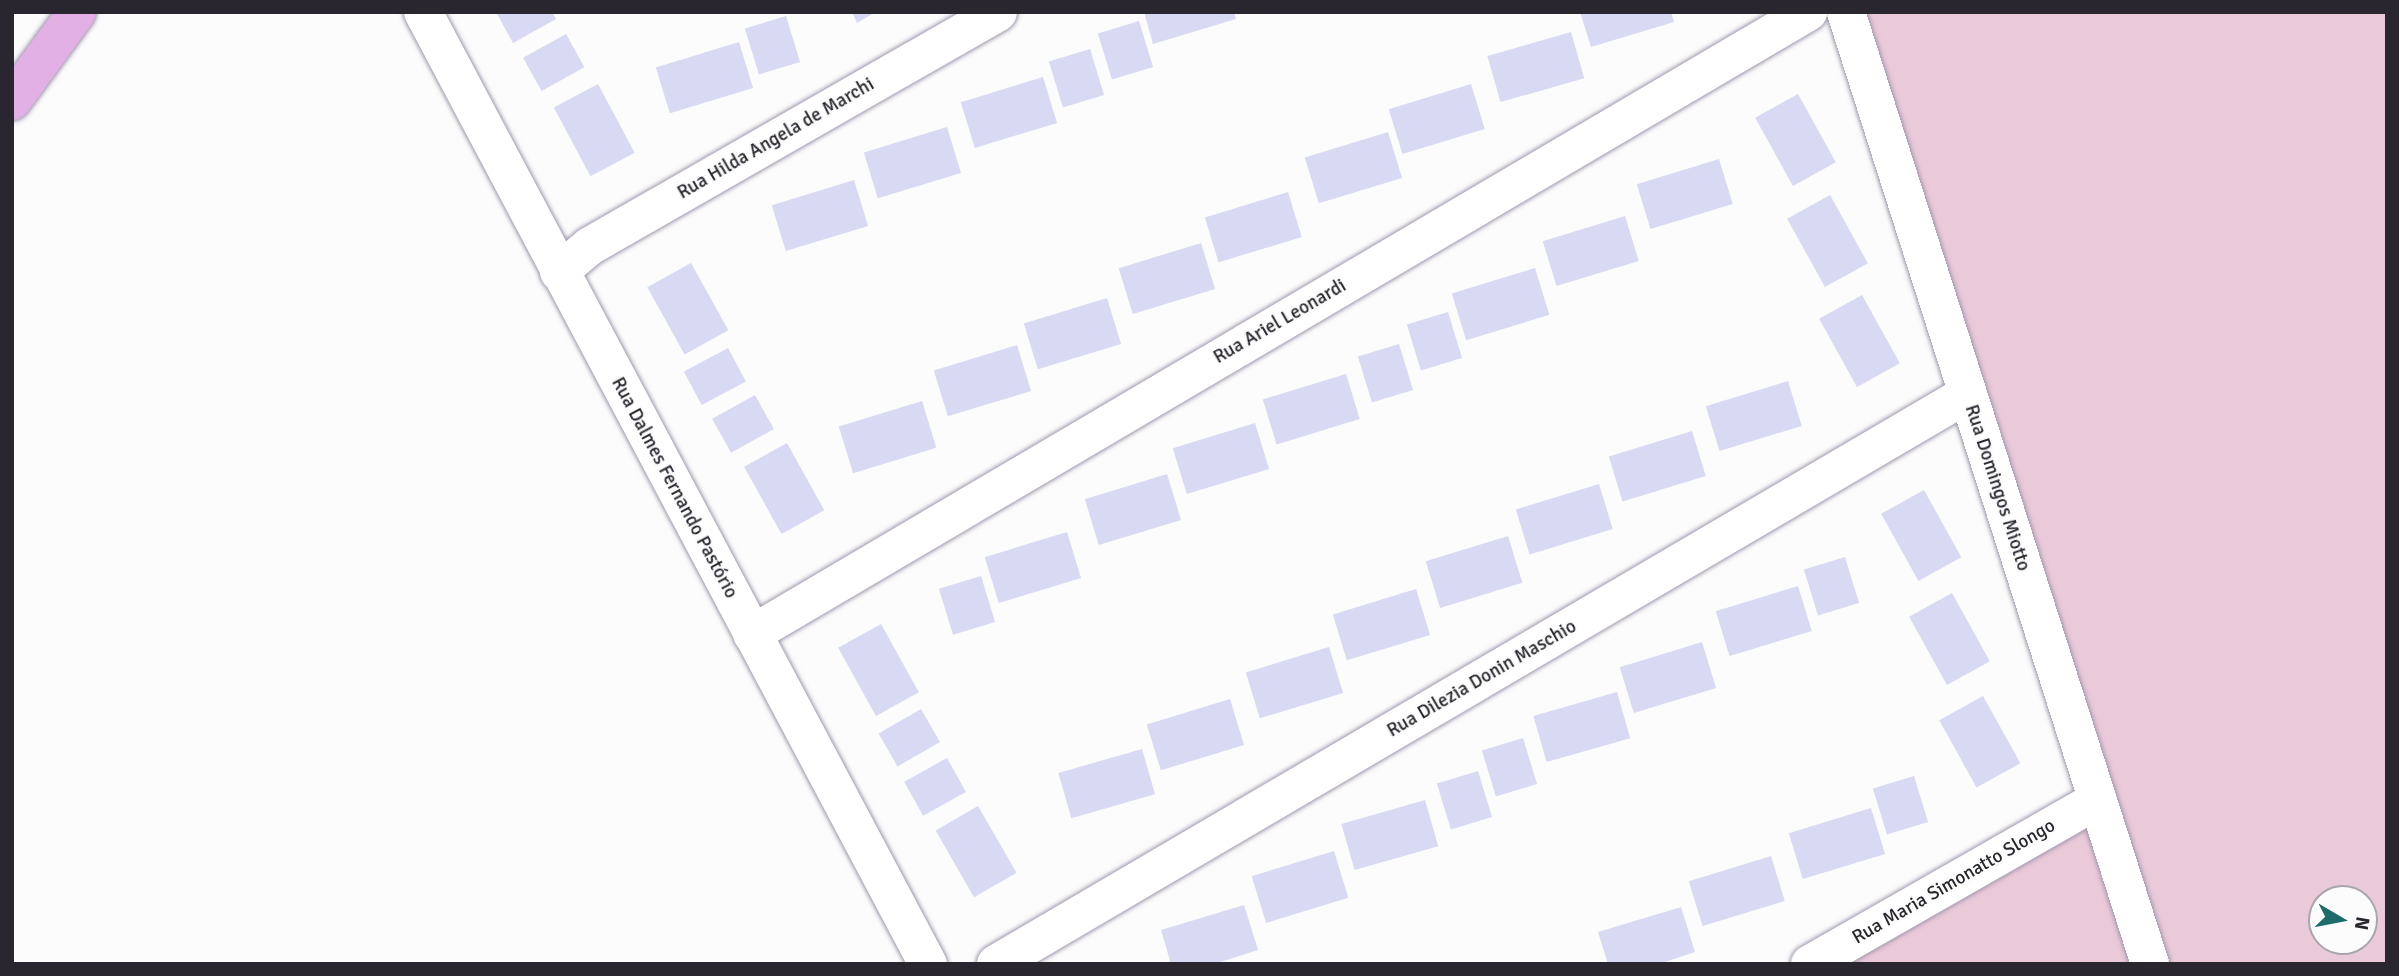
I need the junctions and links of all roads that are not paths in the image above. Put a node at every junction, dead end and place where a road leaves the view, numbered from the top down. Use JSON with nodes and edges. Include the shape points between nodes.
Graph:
{"nodes":[{"id":1,"x":77,"y":12,"type":"edge"},
{"id":2,"x":423,"y":12,"type":"edge"},
{"id":3,"x":1808,"y":12,"type":"edge"},
{"id":4,"x":1846,"y":12,"type":"edge"},
{"id":5,"x":984,"y":16,"type":"edge"},
{"id":6,"x":12,"y":101,"type":"edge"},
{"id":7,"x":559,"y":272,"type":"junction"},
{"id":8,"x":1967,"y":394,"type":"junction"},
{"id":9,"x":752,"y":634,"type":"junction"},
{"id":10,"x":2097,"y":800,"type":"junction"},
{"id":11,"x":928,"y":964,"type":"edge"},
{"id":12,"x":996,"y":964,"type":"edge"},
{"id":13,"x":1810,"y":964,"type":"edge"},
{"id":14,"x":2150,"y":964,"type":"edge"}],
"edges":[{"from":1,"to":6,"type":"main road"},
{"from":2,"to":7,"type":"street","name":"Rua Dalmes Fernando Pastório"},
{"from":3,"to":9,"type":"street","name":"Rua Ariel Leonardi"},
{"from":4,"to":8,"type":"street","name":"Rua Domingos Miotto"},
{"from":5,"to":7,"type":"street","name":"Rua Hilda Angela de Marchi","via":[[590,246]]},
{"from":7,"to":9,"type":"street","name":"Rua Dalmes Fernando Pastório"},
{"from":8,"to":10,"type":"street","name":"Rua Domingos Miotto"},
{"from":8,"to":12,"type":"street","name":"Rua Dilezia Donin Maschio"},
{"from":9,"to":11,"type":"street","name":"Rua Dalmes Fernando Pastório"},
{"from":10,"to":13,"type":"street","name":"Rua Maria Simonatto Slongo"},
{"from":10,"to":14,"type":"street","name":"Rua Domingos Miotto"}]}
